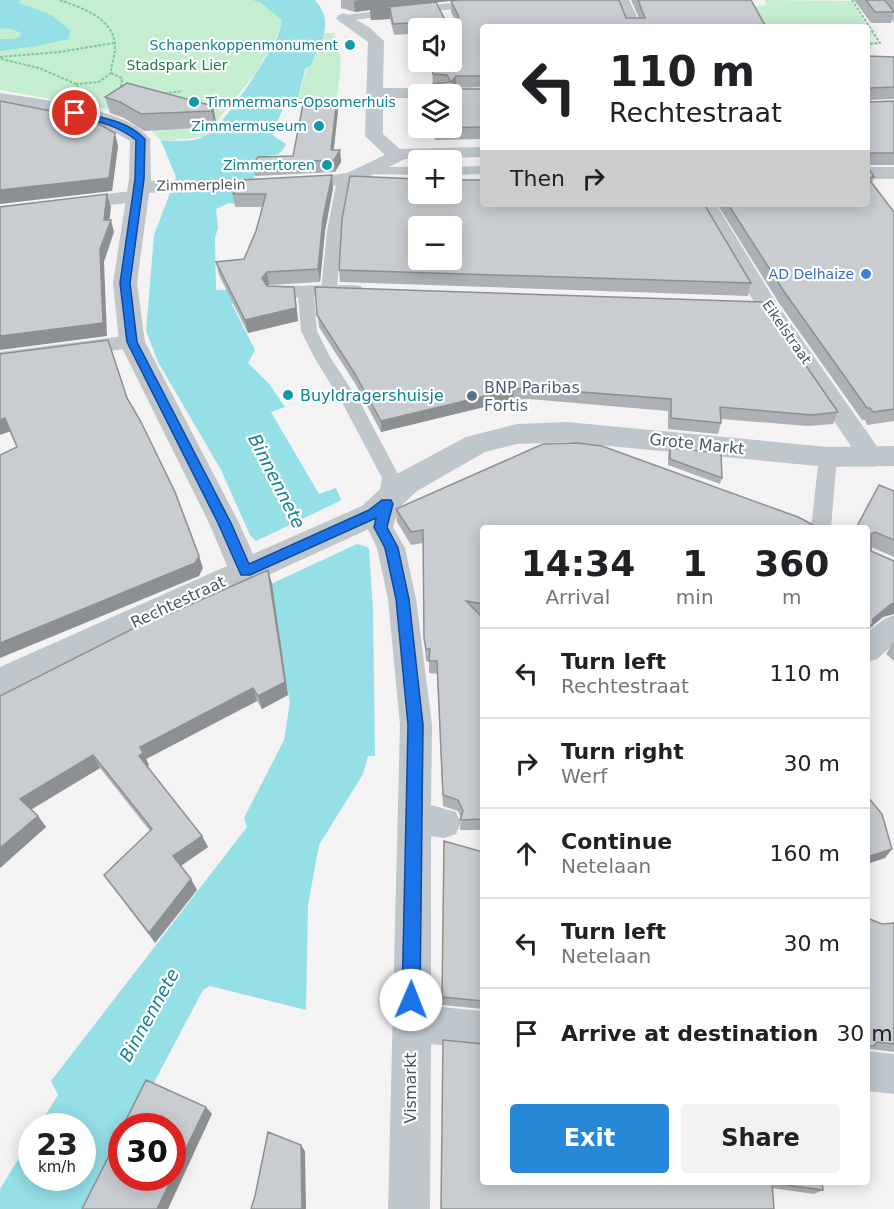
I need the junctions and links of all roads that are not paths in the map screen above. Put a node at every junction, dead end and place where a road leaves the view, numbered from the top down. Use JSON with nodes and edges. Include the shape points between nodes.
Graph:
{"nodes":[{"id":1,"x":500,"y":0,"type":"edge"},
{"id":2,"x":622,"y":0,"type":"edge"},
{"id":3,"x":879,"y":0,"type":"edge"},
{"id":4,"x":344,"y":18,"type":"joint"},
{"id":5,"x":894,"y":21,"type":"edge"},
{"id":6,"x":633,"y":24,"type":"edge"},
{"id":7,"x":374,"y":93,"type":"junction"},
{"id":8,"x":408,"y":93,"type":"edge"},
{"id":9,"x":0,"y":99,"type":"edge"},
{"id":10,"x":480,"y":152,"type":"edge"},
{"id":11,"x":397,"y":156,"type":"junction"},
{"id":12,"x":480,"y":170,"type":"edge"},
{"id":13,"x":370,"y":171,"type":"junction"},
{"id":14,"x":408,"y":171,"type":"edge"},
{"id":15,"x":462,"y":171,"type":"edge"},
{"id":16,"x":870,"y":173,"type":"edge"},
{"id":17,"x":894,"y":173,"type":"edge"},
{"id":18,"x":344,"y":179,"type":"junction"},
{"id":19,"x":151,"y":189,"type":"junction"},
{"id":20,"x":708,"y":207,"type":"edge"},
{"id":21,"x":0,"y":212,"type":"edge"},
{"id":22,"x":320,"y":290,"type":"junction"},
{"id":23,"x":277,"y":292,"type":"edge"},
{"id":24,"x":376,"y":292,"type":"edge"},
{"id":25,"x":744,"y":304,"type":"edge"},
{"id":26,"x":767,"y":305,"type":"junction"},
{"id":27,"x":132,"y":342,"type":"junction"},
{"id":28,"x":0,"y":359,"type":"edge"},
{"id":29,"x":567,"y":432,"type":"junction"},
{"id":30,"x":616,"y":455,"type":"edge"},
{"id":31,"x":828,"y":457,"type":"junction"},
{"id":32,"x":883,"y":457,"type":"edge"},
{"id":33,"x":387,"y":504,"type":"junction"},
{"id":34,"x":821,"y":525,"type":"edge"},
{"id":35,"x":254,"y":568,"type":"junction"},
{"id":36,"x":894,"y":627,"type":"edge"},
{"id":37,"x":870,"y":647,"type":"edge"},
{"id":38,"x":0,"y":683,"type":"edge"},
{"id":39,"x":411,"y":1023,"type":"junction"},
{"id":40,"x":480,"y":1030,"type":"edge"},
{"id":41,"x":870,"y":1071,"type":"edge"},
{"id":42,"x":894,"y":1074,"type":"edge"},
{"id":43,"x":410,"y":1209,"type":"edge"}],
"edges":[{"from":1,"to":4,"type":"street","via":[[443,12]]},
{"from":2,"to":6,"type":"street"},
{"from":3,"to":5,"type":"lane"},
{"from":4,"to":7,"type":"street","via":[[376,41]]},
{"from":7,"to":8,"type":"street"},
{"from":7,"to":11,"type":"street","via":[[374,136]]},
{"from":9,"to":19,"type":"street","via":[[95,117],[128,129],[140,139]]},
{"from":10,"to":11,"type":"street","name":"Zimmerplein"},
{"from":11,"to":13,"type":"street","name":"Zimmerplein"},
{"from":12,"to":15,"type":"street"},
{"from":13,"to":14,"type":"street","name":"Zimmerplein"},
{"from":13,"to":18,"type":"street","name":"Zimmerplein"},
{"from":16,"to":17,"type":"street"},
{"from":18,"to":19,"type":"street","name":"Zimmerplein"},
{"from":18,"to":22,"type":"street"},
{"from":19,"to":21,"type":"street","name":"Zimmerplein"},
{"from":19,"to":27,"type":"street","via":[[125,283]]},
{"from":20,"to":26,"type":"street","name":"Eikelstraat"},
{"from":22,"to":23,"type":"street"},
{"from":22,"to":24,"type":"street"},
{"from":22,"to":33,"type":"street","via":[[306,295],[309,331],[391,478]]},
{"from":25,"to":26,"type":"street"},
{"from":26,"to":32,"type":"street","name":"Eikelstraat"},
{"from":27,"to":28,"type":"street"},
{"from":27,"to":35,"type":"street","via":[[224,523]]},
{"from":29,"to":30,"type":"street","name":"Grote Markt"},
{"from":29,"to":31,"type":"street","name":"Grote Markt"},
{"from":29,"to":33,"type":"street","name":"Grote Markt","via":[[517,434],[476,444],[406,483]]},
{"from":31,"to":32,"type":"street","name":"Grote Markt"},
{"from":31,"to":34,"type":"street"},
{"from":33,"to":35,"type":"street","name":"Rechtestraat","via":[[374,514]]},
{"from":33,"to":39,"type":"street","name":"Vismarkt","via":[[380,527],[391,548],[402,599],[429,820]]},
{"from":35,"to":38,"type":"street","name":"Rechtestraat"},
{"from":36,"to":37,"type":"street"},
{"from":39,"to":40,"type":"street"},
{"from":39,"to":43,"type":"street","name":"Vismarkt"},
{"from":41,"to":42,"type":"street"}]}
